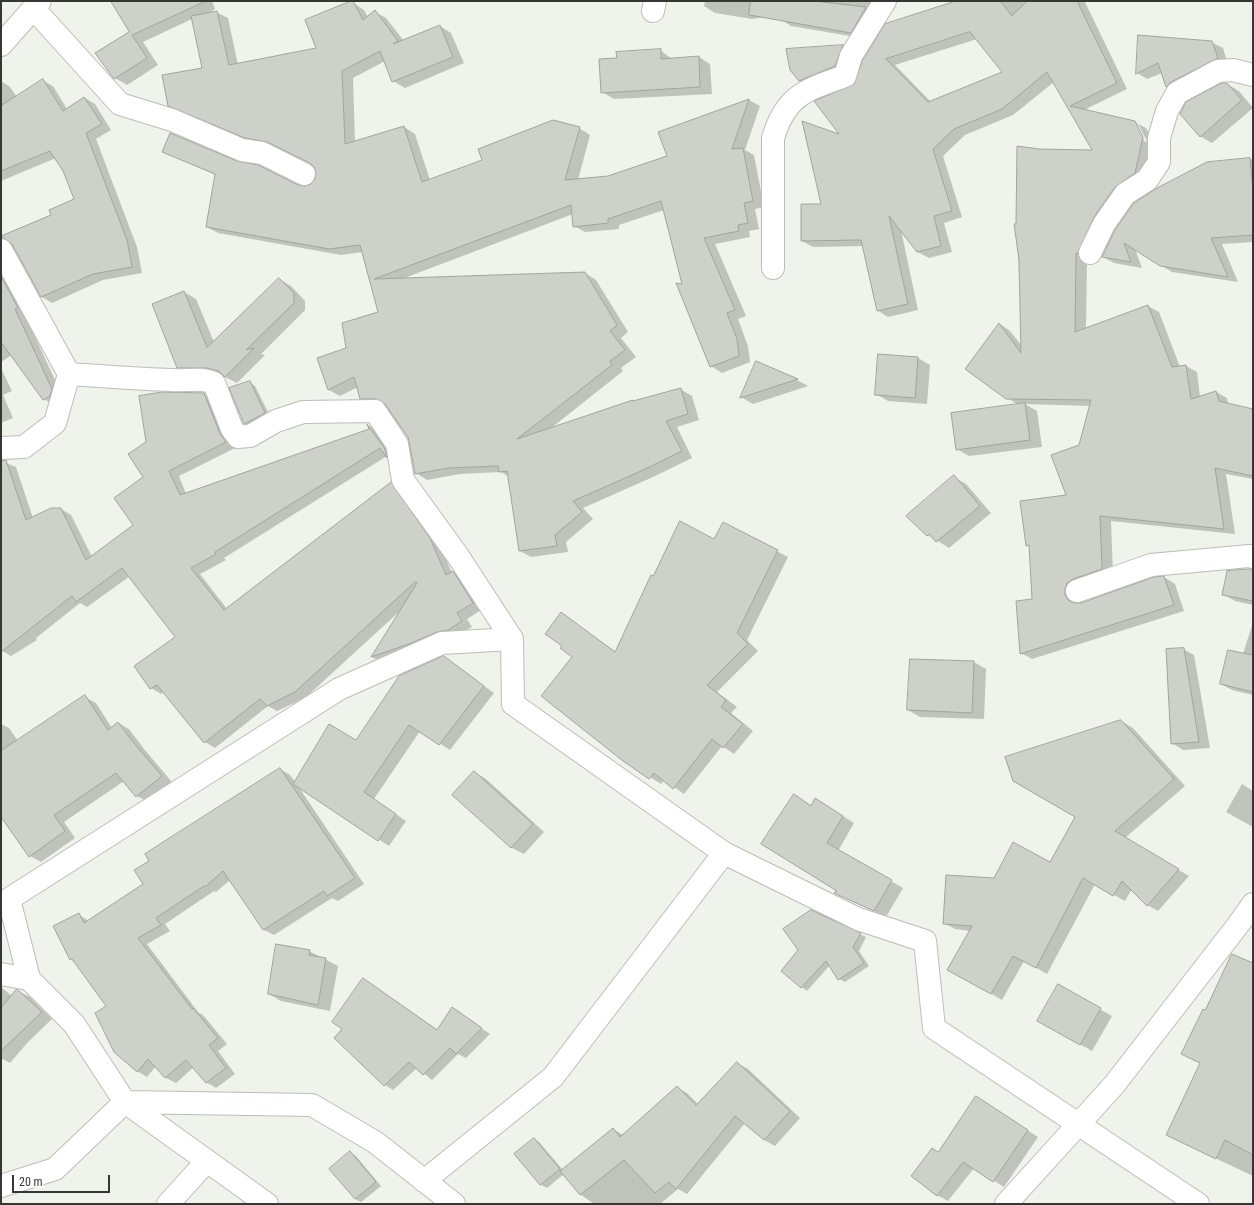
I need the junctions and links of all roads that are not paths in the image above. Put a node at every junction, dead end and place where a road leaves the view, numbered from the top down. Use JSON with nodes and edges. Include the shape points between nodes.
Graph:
{"nodes":[{"id":1,"x":885,"y":1,"type":"edge"},
{"id":2,"x":37,"y":5,"type":"edge"},
{"id":3,"x":1,"y":45,"type":"edge"},
{"id":4,"x":1253,"y":75,"type":"edge"},
{"id":5,"x":304,"y":174,"type":"dead end"},
{"id":6,"x":1,"y":250,"type":"edge"},
{"id":7,"x":1090,"y":253,"type":"dead end"},
{"id":8,"x":773,"y":268,"type":"dead end"},
{"id":9,"x":69,"y":374,"type":"junction"},
{"id":10,"x":1,"y":448,"type":"edge"},
{"id":11,"x":1253,"y":557,"type":"edge"},
{"id":12,"x":1077,"y":591,"type":"dead end"},
{"id":13,"x":512,"y":639,"type":"junction"},
{"id":14,"x":724,"y":853,"type":"junction"},
{"id":15,"x":1253,"y":904,"type":"edge"},
{"id":16,"x":1,"y":974,"type":"edge"},
{"id":17,"x":29,"y":978,"type":"junction"},
{"id":18,"x":125,"y":1102,"type":"junction"},
{"id":19,"x":1078,"y":1125,"type":"junction"},
{"id":20,"x":207,"y":1162,"type":"junction"},
{"id":21,"x":424,"y":1180,"type":"junction"},
{"id":22,"x":1,"y":1186,"type":"edge"},
{"id":23,"x":168,"y":1204,"type":"edge"},
{"id":24,"x":267,"y":1204,"type":"edge"},
{"id":25,"x":454,"y":1204,"type":"edge"},
{"id":26,"x":1006,"y":1204,"type":"edge"},
{"id":27,"x":1198,"y":1204,"type":"edge"}],
"edges":[{"from":1,"to":8,"type":"street","via":[[851,56],[845,76],[814,87],[793,100],[779,118],[773,138]]},
{"from":2,"to":3,"type":"street"},
{"from":2,"to":5,"type":"street","via":[[120,104],[172,120],[242,150],[262,153]]},
{"from":4,"to":7,"type":"street","via":[[1233,70],[1218,71],[1177,93],[1167,111],[1159,138],[1159,162],[1147,180],[1125,194],[1104,224]]},
{"from":6,"to":9,"type":"street"},
{"from":9,"to":10,"type":"street","via":[[55,423],[24,446]]},
{"from":9,"to":13,"type":"street","via":[[173,381],[202,380],[214,383],[232,429],[238,437],[250,436],[276,421],[303,412],[375,411],[397,444],[404,480]]},
{"from":11,"to":12,"type":"street","via":[[1151,564]]},
{"from":13,"to":14,"type":"street","via":[[512,704]]},
{"from":13,"to":17,"type":"street","via":[[442,643],[339,689],[9,899]]},
{"from":14,"to":19,"type":"street","via":[[858,919],[925,941],[934,1028]]},
{"from":14,"to":21,"type":"street","via":[[553,1076]]},
{"from":15,"to":19,"type":"street","via":[[1114,1085]]},
{"from":16,"to":17,"type":"street"},
{"from":17,"to":18,"type":"street","via":[[74,1024]]},
{"from":18,"to":20,"type":"street"},
{"from":18,"to":21,"type":"street","via":[[312,1106],[375,1142]]},
{"from":18,"to":22,"type":"street","via":[[55,1169]]},
{"from":19,"to":26,"type":"street"},
{"from":19,"to":27,"type":"street"},
{"from":20,"to":23,"type":"street"},
{"from":20,"to":24,"type":"street"},
{"from":21,"to":25,"type":"street"}]}
